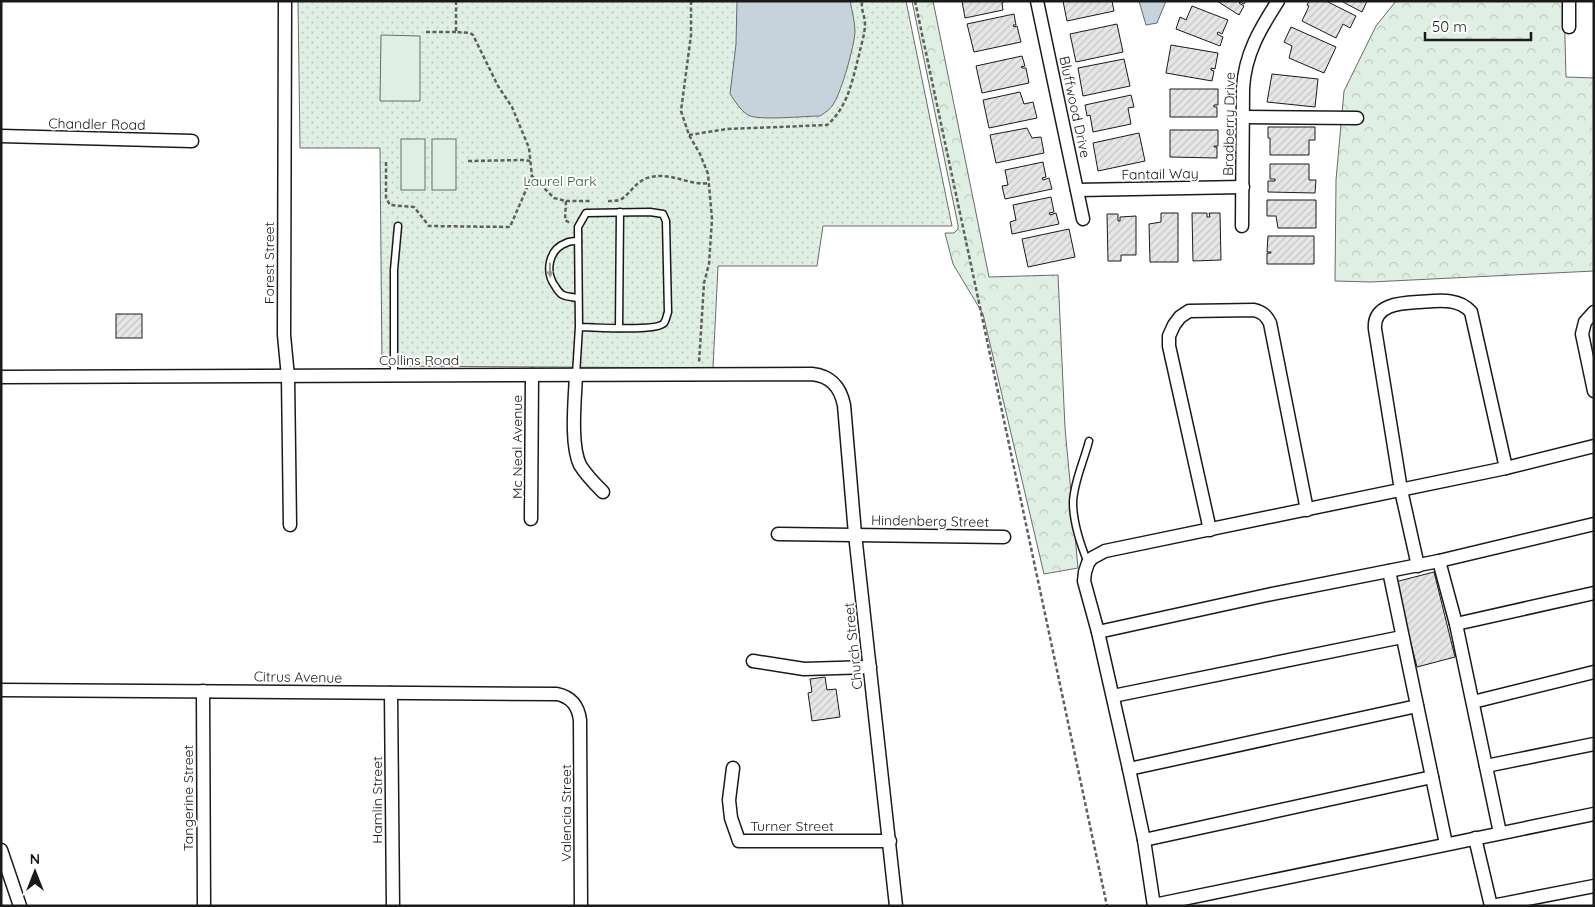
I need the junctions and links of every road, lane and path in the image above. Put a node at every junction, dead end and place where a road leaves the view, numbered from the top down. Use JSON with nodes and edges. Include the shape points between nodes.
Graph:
{"nodes":[{"id":1,"x":285,"y":1,"type":"edge"},
{"id":2,"x":456,"y":1,"type":"edge"},
{"id":3,"x":691,"y":1,"type":"edge"},
{"id":4,"x":862,"y":1,"type":"edge"},
{"id":5,"x":915,"y":1,"type":"edge"},
{"id":6,"x":1037,"y":1,"type":"edge"},
{"id":7,"x":1278,"y":1,"type":"edge"},
{"id":8,"x":1569,"y":1,"type":"edge"},
{"id":9,"x":1569,"y":27,"type":"dead end"},
{"id":10,"x":426,"y":32,"type":"dead end"},
{"id":11,"x":456,"y":32,"type":"junction"},
{"id":12,"x":1243,"y":117,"type":"junction"},
{"id":13,"x":1357,"y":118,"type":"dead end"},
{"id":14,"x":689,"y":135,"type":"junction"},
{"id":15,"x":1,"y":136,"type":"edge"},
{"id":16,"x":192,"y":141,"type":"dead end"},
{"id":17,"x":468,"y":161,"type":"dead end"},
{"id":18,"x":530,"y":161,"type":"junction"},
{"id":19,"x":386,"y":162,"type":"dead end"},
{"id":20,"x":532,"y":176,"type":"junction"},
{"id":21,"x":709,"y":183,"type":"junction"},
{"id":22,"x":1242,"y":188,"type":"junction"},
{"id":23,"x":1077,"y":190,"type":"junction"},
{"id":24,"x":566,"y":201,"type":"junction"},
{"id":25,"x":591,"y":201,"type":"dead end"},
{"id":26,"x":608,"y":201,"type":"dead end"},
{"id":27,"x":620,"y":212,"type":"junction"},
{"id":28,"x":1083,"y":219,"type":"dead end"},
{"id":29,"x":398,"y":226,"type":"dead end"},
{"id":30,"x":1242,"y":226,"type":"dead end"},
{"id":31,"x":578,"y":227,"type":"junction"},
{"id":32,"x":578,"y":241,"type":"junction"},
{"id":33,"x":578,"y":298,"type":"junction"},
{"id":34,"x":1594,"y":312,"type":"edge"},
{"id":35,"x":579,"y":327,"type":"junction"},
{"id":36,"x":619,"y":328,"type":"junction"},
{"id":37,"x":699,"y":374,"type":"junction"},
{"id":38,"x":532,"y":375,"type":"junction"},
{"id":39,"x":576,"y":375,"type":"junction"},
{"id":40,"x":394,"y":376,"type":"junction"},
{"id":41,"x":1,"y":377,"type":"edge"},
{"id":42,"x":288,"y":377,"type":"junction"},
{"id":43,"x":835,"y":384,"type":"joint"},
{"id":44,"x":1594,"y":391,"type":"edge"},
{"id":45,"x":1089,"y":441,"type":"dead end"},
{"id":46,"x":1594,"y":446,"type":"edge"},
{"id":47,"x":1506,"y":468,"type":"junction"},
{"id":48,"x":1401,"y":490,"type":"junction"},
{"id":49,"x":603,"y":492,"type":"dead end"},
{"id":50,"x":1307,"y":510,"type":"junction"},
{"id":51,"x":531,"y":519,"type":"dead end"},
{"id":52,"x":290,"y":524,"type":"dead end"},
{"id":53,"x":1594,"y":524,"type":"edge"},
{"id":54,"x":1210,"y":530,"type":"junction"},
{"id":55,"x":778,"y":534,"type":"dead end"},
{"id":56,"x":855,"y":534,"type":"junction"},
{"id":57,"x":1004,"y":537,"type":"dead end"},
{"id":58,"x":1439,"y":561,"type":"junction"},
{"id":59,"x":1088,"y":563,"type":"junction"},
{"id":60,"x":1418,"y":566,"type":"junction"},
{"id":61,"x":1389,"y":571,"type":"junction"},
{"id":62,"x":1594,"y":593,"type":"edge"},
{"id":63,"x":1456,"y":624,"type":"junction"},
{"id":64,"x":1098,"y":632,"type":"junction"},
{"id":65,"x":1402,"y":637,"type":"junction"},
{"id":66,"x":753,"y":660,"type":"dead end"},
{"id":67,"x":870,"y":667,"type":"junction"},
{"id":68,"x":1594,"y":672,"type":"edge"},
{"id":69,"x":1,"y":690,"type":"edge"},
{"id":70,"x":202,"y":691,"type":"junction"},
{"id":71,"x":391,"y":693,"type":"junction"},
{"id":72,"x":1113,"y":696,"type":"junction"},
{"id":73,"x":1473,"y":702,"type":"junction"},
{"id":74,"x":1417,"y":706,"type":"junction"},
{"id":75,"x":580,"y":720,"type":"joint"},
{"id":76,"x":1594,"y":744,"type":"edge"},
{"id":77,"x":1486,"y":766,"type":"junction"},
{"id":78,"x":733,"y":768,"type":"dead end"},
{"id":79,"x":1129,"y":769,"type":"junction"},
{"id":80,"x":1432,"y":777,"type":"junction"},
{"id":81,"x":1594,"y":814,"type":"edge"},
{"id":82,"x":1500,"y":833,"type":"junction"},
{"id":83,"x":1475,"y":838,"type":"junction"},
{"id":84,"x":1144,"y":840,"type":"junction"},
{"id":85,"x":890,"y":841,"type":"junction"},
{"id":86,"x":1446,"y":844,"type":"junction"},
{"id":87,"x":1,"y":850,"type":"edge"},
{"id":88,"x":1594,"y":886,"type":"edge"},
{"id":89,"x":20,"y":906,"type":"edge"},
{"id":90,"x":204,"y":906,"type":"edge"},
{"id":91,"x":392,"y":906,"type":"edge"},
{"id":92,"x":581,"y":906,"type":"edge"},
{"id":93,"x":896,"y":906,"type":"edge"},
{"id":94,"x":1107,"y":906,"type":"edge"},
{"id":95,"x":1154,"y":906,"type":"edge"},
{"id":96,"x":1492,"y":906,"type":"edge"}],
"edges":[{"from":1,"to":42,"type":"street","name":"Forest Street","via":[[284,335]]},
{"from":2,"to":11,"type":"path"},
{"from":3,"to":14,"type":"path","via":[[691,35],[682,111]]},
{"from":4,"to":14,"type":"path","via":[[861,10],[866,22],[852,84],[841,110],[827,125],[727,129]]},
{"from":5,"to":94,"type":"path"},
{"from":6,"to":23,"type":"street","name":"Bluffwood Drive"},
{"from":7,"to":12,"type":"street","name":"Bradberry Drive","via":[[1259,31],[1245,67]]},
{"from":8,"to":9,"type":"street"},
{"from":10,"to":11,"type":"path"},
{"from":11,"to":18,"type":"path","via":[[473,35],[512,107],[530,148]]},
{"from":12,"to":13,"type":"street"},
{"from":12,"to":22,"type":"street","name":"Bradberry Drive"},
{"from":14,"to":21,"type":"path","via":[[700,154]]},
{"from":15,"to":16,"type":"street","name":"Chandler Road"},
{"from":17,"to":18,"type":"path"},
{"from":18,"to":20,"type":"path"},
{"from":19,"to":20,"type":"path","via":[[386,198],[390,205],[414,207],[429,226],[510,227]]},
{"from":20,"to":24,"type":"path","via":[[554,198]]},
{"from":21,"to":26,"type":"path","via":[[652,176],[640,181],[622,199]]},
{"from":21,"to":37,"type":"path","via":[[712,219],[709,264],[704,283]]},
{"from":22,"to":23,"type":"street","name":"Fantail Way"},
{"from":22,"to":30,"type":"street","name":"Bradberry Drive"},
{"from":23,"to":28,"type":"street","name":"Bluffwood Drive"},
{"from":24,"to":25,"type":"path"},
{"from":24,"to":31,"type":"path","via":[[565,220]]},
{"from":27,"to":31,"type":"lane","via":[[586,214]]},
{"from":27,"to":36,"type":"lane"},
{"from":27,"to":36,"type":"lane","via":[[663,214],[666,221],[668,312],[665,322],[658,327]]},
{"from":29,"to":40,"type":"lane","via":[[394,270]]},
{"from":31,"to":32,"type":"lane"},
{"from":32,"to":33,"type":"lane"},
{"from":32,"to":33,"type":"lane","one_way":true,"via":[[566,242],[559,247],[551,256],[549,269],[551,281],[559,292],[563,296]]},
{"from":33,"to":35,"type":"lane"},
{"from":34,"to":44,"type":"street","via":[[1585,322],[1582,334]]},
{"from":35,"to":36,"type":"lane"},
{"from":35,"to":39,"type":"lane"},
{"from":37,"to":39,"type":"street","name":"Collins Road"},
{"from":37,"to":43,"type":"street","name":"Collins Road","via":[[812,374]]},
{"from":38,"to":39,"type":"street","name":"Collins Road"},
{"from":38,"to":40,"type":"street","name":"Collins Road"},
{"from":38,"to":51,"type":"street","name":"Mc Neal Avenue"},
{"from":39,"to":49,"type":"street","via":[[577,454],[584,471]]},
{"from":40,"to":42,"type":"street","name":"Collins Road"},
{"from":41,"to":42,"type":"street","name":"Collins Road"},
{"from":42,"to":52,"type":"street","name":"Forest Street"},
{"from":43,"to":56,"type":"street","name":"Church Street","via":[[844,405]]},
{"from":45,"to":59,"type":"lane","via":[[1073,502]]},
{"from":46,"to":47,"type":"street"},
{"from":47,"to":48,"type":"street"},
{"from":47,"to":48,"type":"street","via":[[1471,312],[1464,305],[1452,302],[1393,304],[1380,313],[1375,326]]},
{"from":48,"to":50,"type":"street"},
{"from":48,"to":60,"type":"street"},
{"from":50,"to":54,"type":"street"},
{"from":50,"to":54,"type":"street","via":[[1267,316],[1254,310],[1189,311],[1174,325],[1169,346]]},
{"from":53,"to":58,"type":"street"},
{"from":54,"to":59,"type":"street","via":[[1105,552]]},
{"from":55,"to":56,"type":"street","name":"Hindenberg Street"},
{"from":56,"to":57,"type":"street","name":"Hindenberg Street"},
{"from":56,"to":67,"type":"street","name":"Church Street"},
{"from":58,"to":60,"type":"street"},
{"from":58,"to":63,"type":"street"},
{"from":59,"to":64,"type":"street","via":[[1084,581]]},
{"from":60,"to":61,"type":"street"},
{"from":61,"to":64,"type":"street"},
{"from":61,"to":65,"type":"street"},
{"from":62,"to":63,"type":"street"},
{"from":63,"to":73,"type":"street"},
{"from":64,"to":72,"type":"street"},
{"from":65,"to":72,"type":"street"},
{"from":65,"to":74,"type":"street"},
{"from":66,"to":67,"type":"street","via":[[804,669]]},
{"from":67,"to":85,"type":"street","name":"Church Street"},
{"from":68,"to":73,"type":"street"},
{"from":69,"to":70,"type":"street","name":"Citrus Avenue"},
{"from":70,"to":71,"type":"street","name":"Citrus Avenue"},
{"from":70,"to":90,"type":"street","name":"Tangerine Street"},
{"from":71,"to":75,"type":"street","name":"Citrus Avenue","via":[[557,694],[572,700]]},
{"from":71,"to":91,"type":"street","name":"Hamlin Street"},
{"from":72,"to":79,"type":"street"},
{"from":73,"to":77,"type":"street"},
{"from":74,"to":79,"type":"street"},
{"from":74,"to":80,"type":"street"},
{"from":75,"to":92,"type":"street","name":"Valencia Street"},
{"from":76,"to":77,"type":"street"},
{"from":77,"to":82,"type":"street"},
{"from":78,"to":85,"type":"street","name":"Turner Street","via":[[729,800],[739,841]]},
{"from":79,"to":84,"type":"street"},
{"from":80,"to":84,"type":"street"},
{"from":80,"to":86,"type":"street"},
{"from":81,"to":82,"type":"street"},
{"from":82,"to":83,"type":"street"},
{"from":83,"to":86,"type":"street"},
{"from":83,"to":96,"type":"street"},
{"from":84,"to":95,"type":"street"},
{"from":85,"to":93,"type":"street","name":"Church Street"},
{"from":86,"to":95,"type":"street"},
{"from":87,"to":89,"type":"street"},
{"from":88,"to":96,"type":"street"}]}
